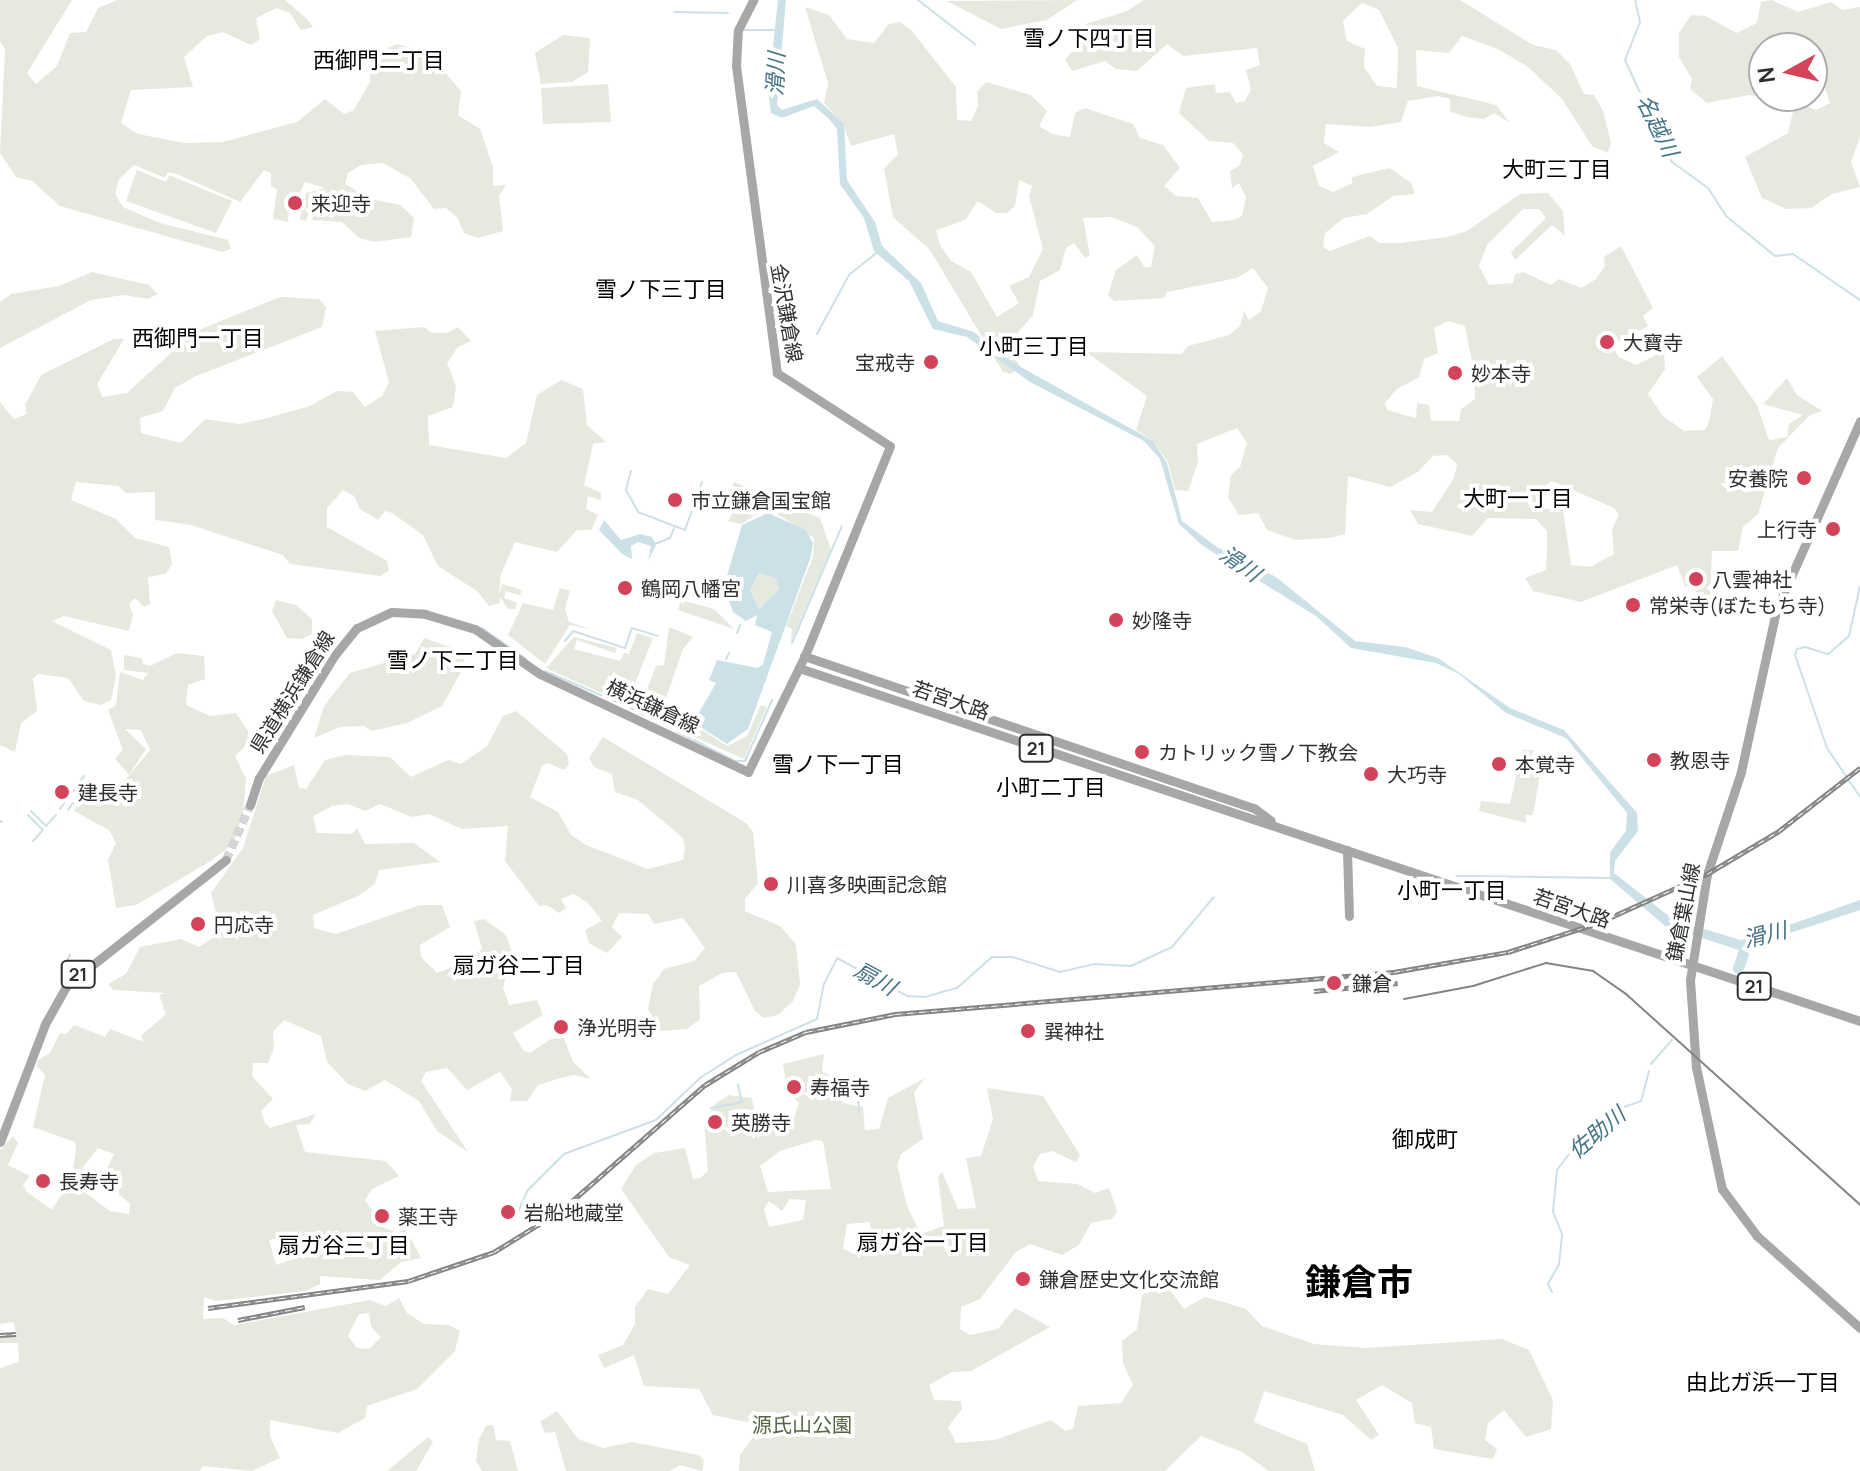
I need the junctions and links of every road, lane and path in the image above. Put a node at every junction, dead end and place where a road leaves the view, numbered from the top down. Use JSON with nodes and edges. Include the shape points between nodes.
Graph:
{"nodes":[{"id":1,"x":753,"y":0,"type":"edge"},
{"id":2,"x":1860,"y":421,"type":"edge"},
{"id":3,"x":430,"y":615,"type":"joint"},
{"id":4,"x":804,"y":656,"type":"junction"},
{"id":5,"x":799,"y":668,"type":"junction"},
{"id":6,"x":250,"y":805,"type":"tunnel mouth"},
{"id":7,"x":1256,"y":809,"type":"junction"},
{"id":8,"x":1252,"y":821,"type":"junction"},
{"id":9,"x":1274,"y":823,"type":"junction"},
{"id":10,"x":1347,"y":850,"type":"junction"},
{"id":11,"x":226,"y":860,"type":"tunnel mouth"},
{"id":12,"x":1349,"y":916,"type":"dead end"},
{"id":13,"x":1691,"y":965,"type":"junction"},
{"id":14,"x":1860,"y":1021,"type":"edge"},
{"id":15,"x":0,"y":1142,"type":"edge"},
{"id":16,"x":1860,"y":1328,"type":"edge"}],
"edges":[{"from":1,"to":4,"type":"main road","name":"金沢鎌倉線","via":[[738,30],[736,66],[777,373],[890,446]]},
{"from":2,"to":13,"type":"main road","name":"鎌倉葉山線","via":[[1776,611],[1741,772],[1712,857]]},
{"from":3,"to":5,"type":"main road","name":"横浜鎌倉線","via":[[475,629],[540,674],[748,772]]},
{"from":3,"to":6,"type":"main road","name":"県道横浜鎌倉線","via":[[385,613],[349,635],[281,741]]},
{"from":4,"to":5,"type":"main road","name":"横浜鎌倉線"},
{"from":4,"to":7,"type":"main road","name":"若宮大路","number":"21"},
{"from":5,"to":8,"type":"main road","name":"若宮大路","number":"21"},
{"from":7,"to":8,"type":"main road"},
{"from":7,"to":9,"type":"main road","name":"若宮大路","number":"21"},
{"from":8,"to":9,"type":"main road","name":"若宮大路","number":"21"},
{"from":9,"to":10,"type":"main road","name":"若宮大路","number":"21"},
{"from":10,"to":12,"type":"main road"},
{"from":10,"to":13,"type":"main road","name":"若宮大路","number":"21"},
{"from":11,"to":15,"type":"main road","number":"21","via":[[67,985],[45,1024]]},
{"from":13,"to":14,"type":"main road","name":"若宮大路","number":"21"},
{"from":13,"to":16,"type":"main road","name":"鎌倉葉山線","via":[[1696,1067],[1722,1189],[1757,1236]]}]}
